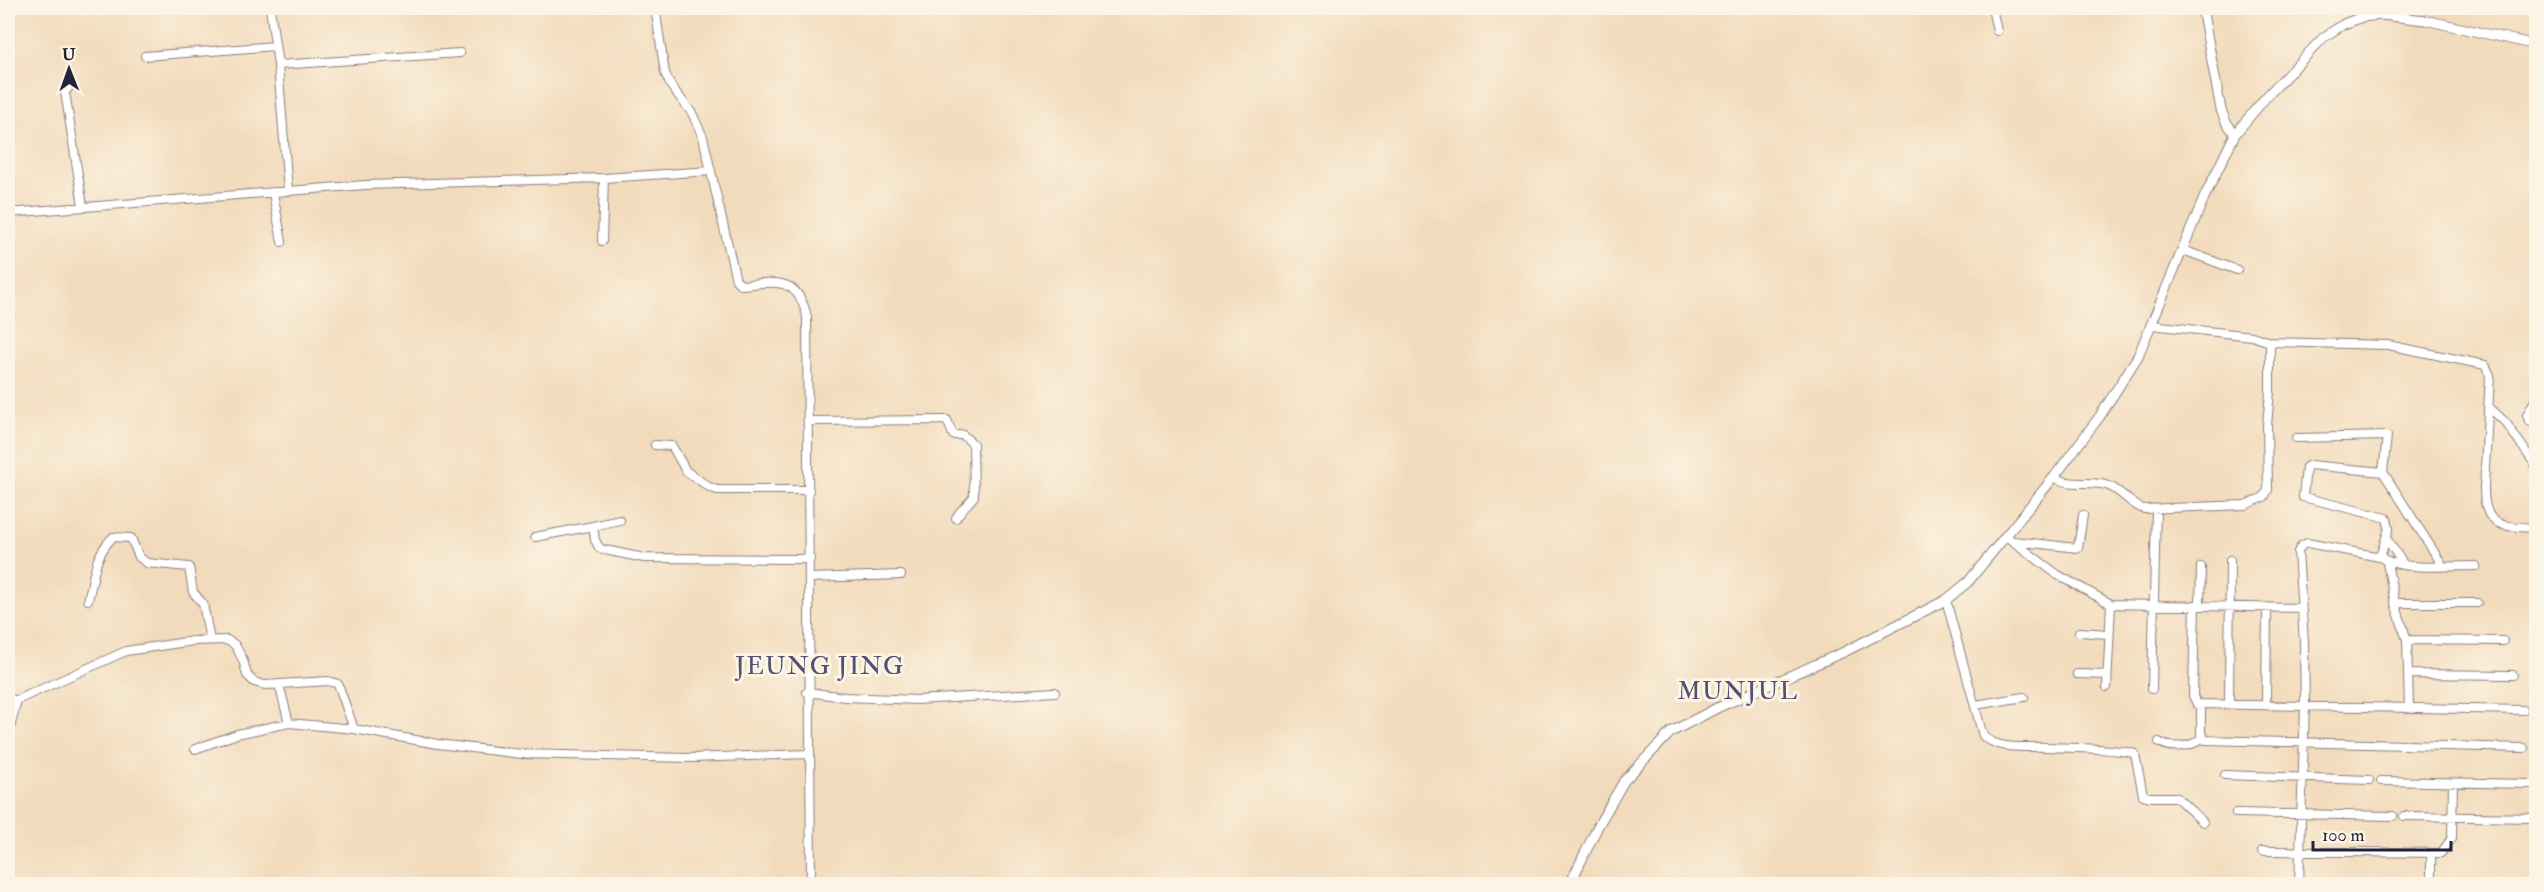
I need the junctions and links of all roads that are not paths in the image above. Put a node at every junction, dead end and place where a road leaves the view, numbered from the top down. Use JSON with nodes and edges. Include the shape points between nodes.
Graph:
{"nodes":[{"id":1,"x":270,"y":8,"type":"edge"},
{"id":2,"x":655,"y":8,"type":"edge"},
{"id":3,"x":1992,"y":8,"type":"edge"},
{"id":4,"x":2202,"y":8,"type":"edge"},
{"id":5,"x":1997,"y":31,"type":"dead end"},
{"id":6,"x":2536,"y":45,"type":"edge"},
{"id":7,"x":275,"y":46,"type":"junction"},
{"id":8,"x":460,"y":53,"type":"dead end"},
{"id":9,"x":145,"y":56,"type":"dead end"},
{"id":10,"x":278,"y":65,"type":"junction"},
{"id":11,"x":70,"y":86,"type":"dead end"},
{"id":12,"x":2235,"y":134,"type":"junction"},
{"id":13,"x":711,"y":171,"type":"junction"},
{"id":14,"x":604,"y":178,"type":"junction"},
{"id":15,"x":288,"y":191,"type":"junction"},
{"id":16,"x":273,"y":193,"type":"junction"},
{"id":17,"x":83,"y":206,"type":"junction"},
{"id":18,"x":8,"y":213,"type":"edge"},
{"id":19,"x":282,"y":242,"type":"dead end"},
{"id":20,"x":602,"y":242,"type":"dead end"},
{"id":21,"x":2183,"y":250,"type":"junction"},
{"id":22,"x":2237,"y":270,"type":"dead end"},
{"id":23,"x":2152,"y":325,"type":"junction"},
{"id":24,"x":2270,"y":342,"type":"junction"},
{"id":25,"x":2536,"y":398,"type":"edge"},
{"id":26,"x":2488,"y":407,"type":"junction"},
{"id":27,"x":808,"y":421,"type":"junction"},
{"id":28,"x":2536,"y":424,"type":"edge"},
{"id":29,"x":2296,"y":438,"type":"dead end"},
{"id":30,"x":655,"y":445,"type":"dead end"},
{"id":31,"x":2536,"y":466,"type":"edge"},
{"id":32,"x":2383,"y":472,"type":"junction"},
{"id":33,"x":2054,"y":477,"type":"junction"},
{"id":34,"x":809,"y":490,"type":"junction"},
{"id":35,"x":2156,"y":509,"type":"junction"},
{"id":36,"x":2084,"y":515,"type":"dead end"},
{"id":37,"x":956,"y":518,"type":"dead end"},
{"id":38,"x":620,"y":520,"type":"dead end"},
{"id":39,"x":593,"y":526,"type":"junction"},
{"id":40,"x":2536,"y":528,"type":"edge"},
{"id":41,"x":535,"y":537,"type":"dead end"},
{"id":42,"x":2386,"y":538,"type":"junction"},
{"id":43,"x":2009,"y":539,"type":"junction"},
{"id":44,"x":810,"y":559,"type":"junction"},
{"id":45,"x":2230,"y":560,"type":"dead end"},
{"id":46,"x":2384,"y":560,"type":"junction"},
{"id":47,"x":2404,"y":565,"type":"junction"},
{"id":48,"x":2443,"y":566,"type":"junction"},
{"id":49,"x":2476,"y":566,"type":"dead end"},
{"id":50,"x":2201,"y":567,"type":"dead end"},
{"id":51,"x":901,"y":575,"type":"dead end"},
{"id":52,"x":809,"y":578,"type":"junction"},
{"id":53,"x":87,"y":600,"type":"dead end"},
{"id":54,"x":1946,"y":600,"type":"junction"},
{"id":55,"x":2395,"y":603,"type":"junction"},
{"id":56,"x":2477,"y":603,"type":"dead end"},
{"id":57,"x":2111,"y":604,"type":"junction"},
{"id":58,"x":2152,"y":604,"type":"junction"},
{"id":59,"x":2198,"y":605,"type":"junction"},
{"id":60,"x":2231,"y":607,"type":"junction"},
{"id":61,"x":2267,"y":608,"type":"junction"},
{"id":62,"x":2300,"y":608,"type":"junction"},
{"id":63,"x":2079,"y":632,"type":"dead end"},
{"id":64,"x":2109,"y":634,"type":"junction"},
{"id":65,"x":210,"y":640,"type":"junction"},
{"id":66,"x":2408,"y":640,"type":"junction"},
{"id":67,"x":2503,"y":641,"type":"dead end"},
{"id":68,"x":2077,"y":674,"type":"dead end"},
{"id":69,"x":2409,"y":674,"type":"junction"},
{"id":70,"x":2107,"y":675,"type":"junction"},
{"id":71,"x":2512,"y":675,"type":"dead end"},
{"id":72,"x":279,"y":684,"type":"junction"},
{"id":73,"x":2107,"y":687,"type":"dead end"},
{"id":74,"x":2152,"y":689,"type":"dead end"},
{"id":75,"x":807,"y":692,"type":"junction"},
{"id":76,"x":1055,"y":692,"type":"dead end"},
{"id":77,"x":8,"y":697,"type":"edge"},
{"id":78,"x":2024,"y":697,"type":"dead end"},
{"id":79,"x":16,"y":701,"type":"junction"},
{"id":80,"x":2201,"y":704,"type":"junction"},
{"id":81,"x":1975,"y":705,"type":"junction"},
{"id":82,"x":2229,"y":705,"type":"junction"},
{"id":83,"x":2266,"y":705,"type":"junction"},
{"id":84,"x":2305,"y":706,"type":"junction"},
{"id":85,"x":2409,"y":707,"type":"junction"},
{"id":86,"x":2523,"y":710,"type":"dead end"},
{"id":87,"x":289,"y":723,"type":"junction"},
{"id":88,"x":354,"y":729,"type":"junction"},
{"id":89,"x":8,"y":736,"type":"edge"},
{"id":90,"x":2202,"y":737,"type":"junction"},
{"id":91,"x":2159,"y":742,"type":"dead end"},
{"id":92,"x":2304,"y":742,"type":"junction"},
{"id":93,"x":195,"y":748,"type":"dead end"},
{"id":94,"x":2524,"y":748,"type":"dead end"},
{"id":95,"x":808,"y":754,"type":"junction"},
{"id":96,"x":2225,"y":775,"type":"dead end"},
{"id":97,"x":2304,"y":778,"type":"junction"},
{"id":98,"x":2369,"y":780,"type":"dead end"},
{"id":99,"x":2381,"y":781,"type":"dead end"},
{"id":100,"x":2453,"y":783,"type":"junction"},
{"id":101,"x":2530,"y":784,"type":"dead end"},
{"id":102,"x":2236,"y":813,"type":"dead end"},
{"id":103,"x":2302,"y":815,"type":"junction"},
{"id":104,"x":2393,"y":816,"type":"dead end"},
{"id":105,"x":2404,"y":816,"type":"dead end"},
{"id":106,"x":2453,"y":817,"type":"junction"},
{"id":107,"x":2536,"y":818,"type":"edge"},
{"id":108,"x":2203,"y":822,"type":"dead end"},
{"id":109,"x":2262,"y":850,"type":"dead end"},
{"id":110,"x":2301,"y":852,"type":"junction"},
{"id":111,"x":2431,"y":853,"type":"junction"},
{"id":112,"x":811,"y":885,"type":"edge"},
{"id":113,"x":1570,"y":885,"type":"edge"},
{"id":114,"x":2299,"y":885,"type":"edge"},
{"id":115,"x":2431,"y":885,"type":"edge"}],
"edges":[{"from":1,"to":7,"type":"street"},
{"from":2,"to":13,"type":"street","via":[[665,73],[692,113]]},
{"from":3,"to":5,"type":"street"},
{"from":4,"to":12,"type":"street","via":[[2221,110]]},
{"from":6,"to":12,"type":"street","via":[[2425,20],[2362,17],[2324,37]]},
{"from":7,"to":9,"type":"street"},
{"from":7,"to":10,"type":"street"},
{"from":8,"to":10,"type":"street"},
{"from":10,"to":15,"type":"street"},
{"from":11,"to":17,"type":"street","via":[[65,92]]},
{"from":12,"to":21,"type":"street"},
{"from":13,"to":14,"type":"street"},
{"from":13,"to":27,"type":"street","via":[[736,280],[741,285],[786,284],[804,301]]},
{"from":14,"to":15,"type":"street"},
{"from":14,"to":20,"type":"street"},
{"from":15,"to":16,"type":"street"},
{"from":16,"to":17,"type":"street"},
{"from":16,"to":19,"type":"street"},
{"from":17,"to":18,"type":"street"},
{"from":21,"to":22,"type":"street"},
{"from":21,"to":23,"type":"street"},
{"from":23,"to":24,"type":"street","via":[[2252,336]]},
{"from":23,"to":33,"type":"street","via":[[2126,377]]},
{"from":24,"to":26,"type":"street","via":[[2388,345],[2477,362],[2488,369]]},
{"from":24,"to":35,"type":"street","via":[[2267,495],[2245,505]]},
{"from":25,"to":28,"type":"street","via":[[2527,415],[2529,422]]},
{"from":26,"to":31,"type":"street","via":[[2506,423]]},
{"from":26,"to":40,"type":"street","via":[[2484,502],[2487,515],[2506,526]]},
{"from":27,"to":34,"type":"street"},
{"from":27,"to":37,"type":"street","via":[[948,420],[953,435],[963,435],[973,444],[974,496]]},
{"from":29,"to":32,"type":"street","via":[[2387,436]]},
{"from":30,"to":34,"type":"street","via":[[672,446],[686,471],[717,490]]},
{"from":32,"to":42,"type":"street","via":[[2310,465],[2304,471],[2303,497],[2387,518]]},
{"from":32,"to":48,"type":"street"},
{"from":33,"to":35,"type":"street","via":[[2070,484],[2109,486],[2138,507]]},
{"from":33,"to":43,"type":"street"},
{"from":34,"to":44,"type":"street"},
{"from":35,"to":58,"type":"street"},
{"from":36,"to":43,"type":"street","via":[[2078,548]]},
{"from":38,"to":39,"type":"street"},
{"from":39,"to":41,"type":"street"},
{"from":39,"to":44,"type":"street","via":[[600,549],[644,558]]},
{"from":42,"to":46,"type":"street"},
{"from":42,"to":47,"type":"street"},
{"from":43,"to":54,"type":"street"},
{"from":43,"to":57,"type":"street","via":[[2058,575]]},
{"from":44,"to":52,"type":"street"},
{"from":45,"to":60,"type":"street"},
{"from":46,"to":47,"type":"street"},
{"from":46,"to":55,"type":"street"},
{"from":46,"to":62,"type":"street","via":[[2307,543],[2301,546]]},
{"from":47,"to":48,"type":"street"},
{"from":48,"to":49,"type":"street"},
{"from":50,"to":59,"type":"street"},
{"from":51,"to":52,"type":"street"},
{"from":52,"to":75,"type":"street"},
{"from":53,"to":65,"type":"street","via":[[100,552],[113,537],[131,538],[141,560],[189,567],[194,592],[203,604]]},
{"from":54,"to":81,"type":"street"},
{"from":54,"to":113,"type":"street","via":[[1671,732],[1624,781]]},
{"from":55,"to":56,"type":"street"},
{"from":55,"to":66,"type":"street"},
{"from":57,"to":58,"type":"street"},
{"from":57,"to":64,"type":"street"},
{"from":58,"to":59,"type":"street"},
{"from":58,"to":74,"type":"street"},
{"from":59,"to":60,"type":"street"},
{"from":59,"to":80,"type":"street","via":[[2193,696]]},
{"from":60,"to":61,"type":"street"},
{"from":60,"to":82,"type":"street"},
{"from":61,"to":62,"type":"street"},
{"from":61,"to":83,"type":"street"},
{"from":62,"to":84,"type":"street"},
{"from":63,"to":64,"type":"street"},
{"from":64,"to":70,"type":"street"},
{"from":65,"to":72,"type":"street","via":[[227,640],[235,645],[247,675],[254,682]]},
{"from":65,"to":79,"type":"street","via":[[126,651]]},
{"from":66,"to":67,"type":"street"},
{"from":66,"to":69,"type":"street"},
{"from":68,"to":70,"type":"street"},
{"from":69,"to":71,"type":"street"},
{"from":69,"to":85,"type":"street"},
{"from":70,"to":73,"type":"street"},
{"from":72,"to":87,"type":"street"},
{"from":72,"to":88,"type":"street","via":[[334,682],[342,691]]},
{"from":75,"to":76,"type":"street","via":[[917,700]]},
{"from":75,"to":95,"type":"street"},
{"from":77,"to":79,"type":"street"},
{"from":78,"to":81,"type":"street"},
{"from":79,"to":89,"type":"street"},
{"from":80,"to":82,"type":"street"},
{"from":80,"to":90,"type":"street"},
{"from":81,"to":108,"type":"street","via":[[1983,736],[2005,747],[2135,754],[2144,795],[2176,797]]},
{"from":82,"to":83,"type":"street"},
{"from":83,"to":84,"type":"street"},
{"from":84,"to":85,"type":"street"},
{"from":84,"to":92,"type":"street"},
{"from":85,"to":86,"type":"street"},
{"from":87,"to":88,"type":"street"},
{"from":87,"to":93,"type":"street"},
{"from":88,"to":95,"type":"street","via":[[522,754],[690,758]]},
{"from":90,"to":91,"type":"street","via":[[2177,746]]},
{"from":90,"to":92,"type":"street"},
{"from":92,"to":94,"type":"street"},
{"from":92,"to":97,"type":"street"},
{"from":95,"to":112,"type":"street"},
{"from":96,"to":97,"type":"street"},
{"from":97,"to":98,"type":"street"},
{"from":97,"to":103,"type":"street"},
{"from":99,"to":100,"type":"street"},
{"from":100,"to":101,"type":"street"},
{"from":100,"to":106,"type":"street"},
{"from":102,"to":103,"type":"street"},
{"from":103,"to":104,"type":"street"},
{"from":103,"to":110,"type":"street"},
{"from":105,"to":106,"type":"street"},
{"from":106,"to":107,"type":"street"},
{"from":106,"to":111,"type":"street","via":[[2452,838],[2441,853]]},
{"from":109,"to":110,"type":"street"},
{"from":110,"to":111,"type":"street"},
{"from":110,"to":114,"type":"street"},
{"from":111,"to":115,"type":"street"}]}
